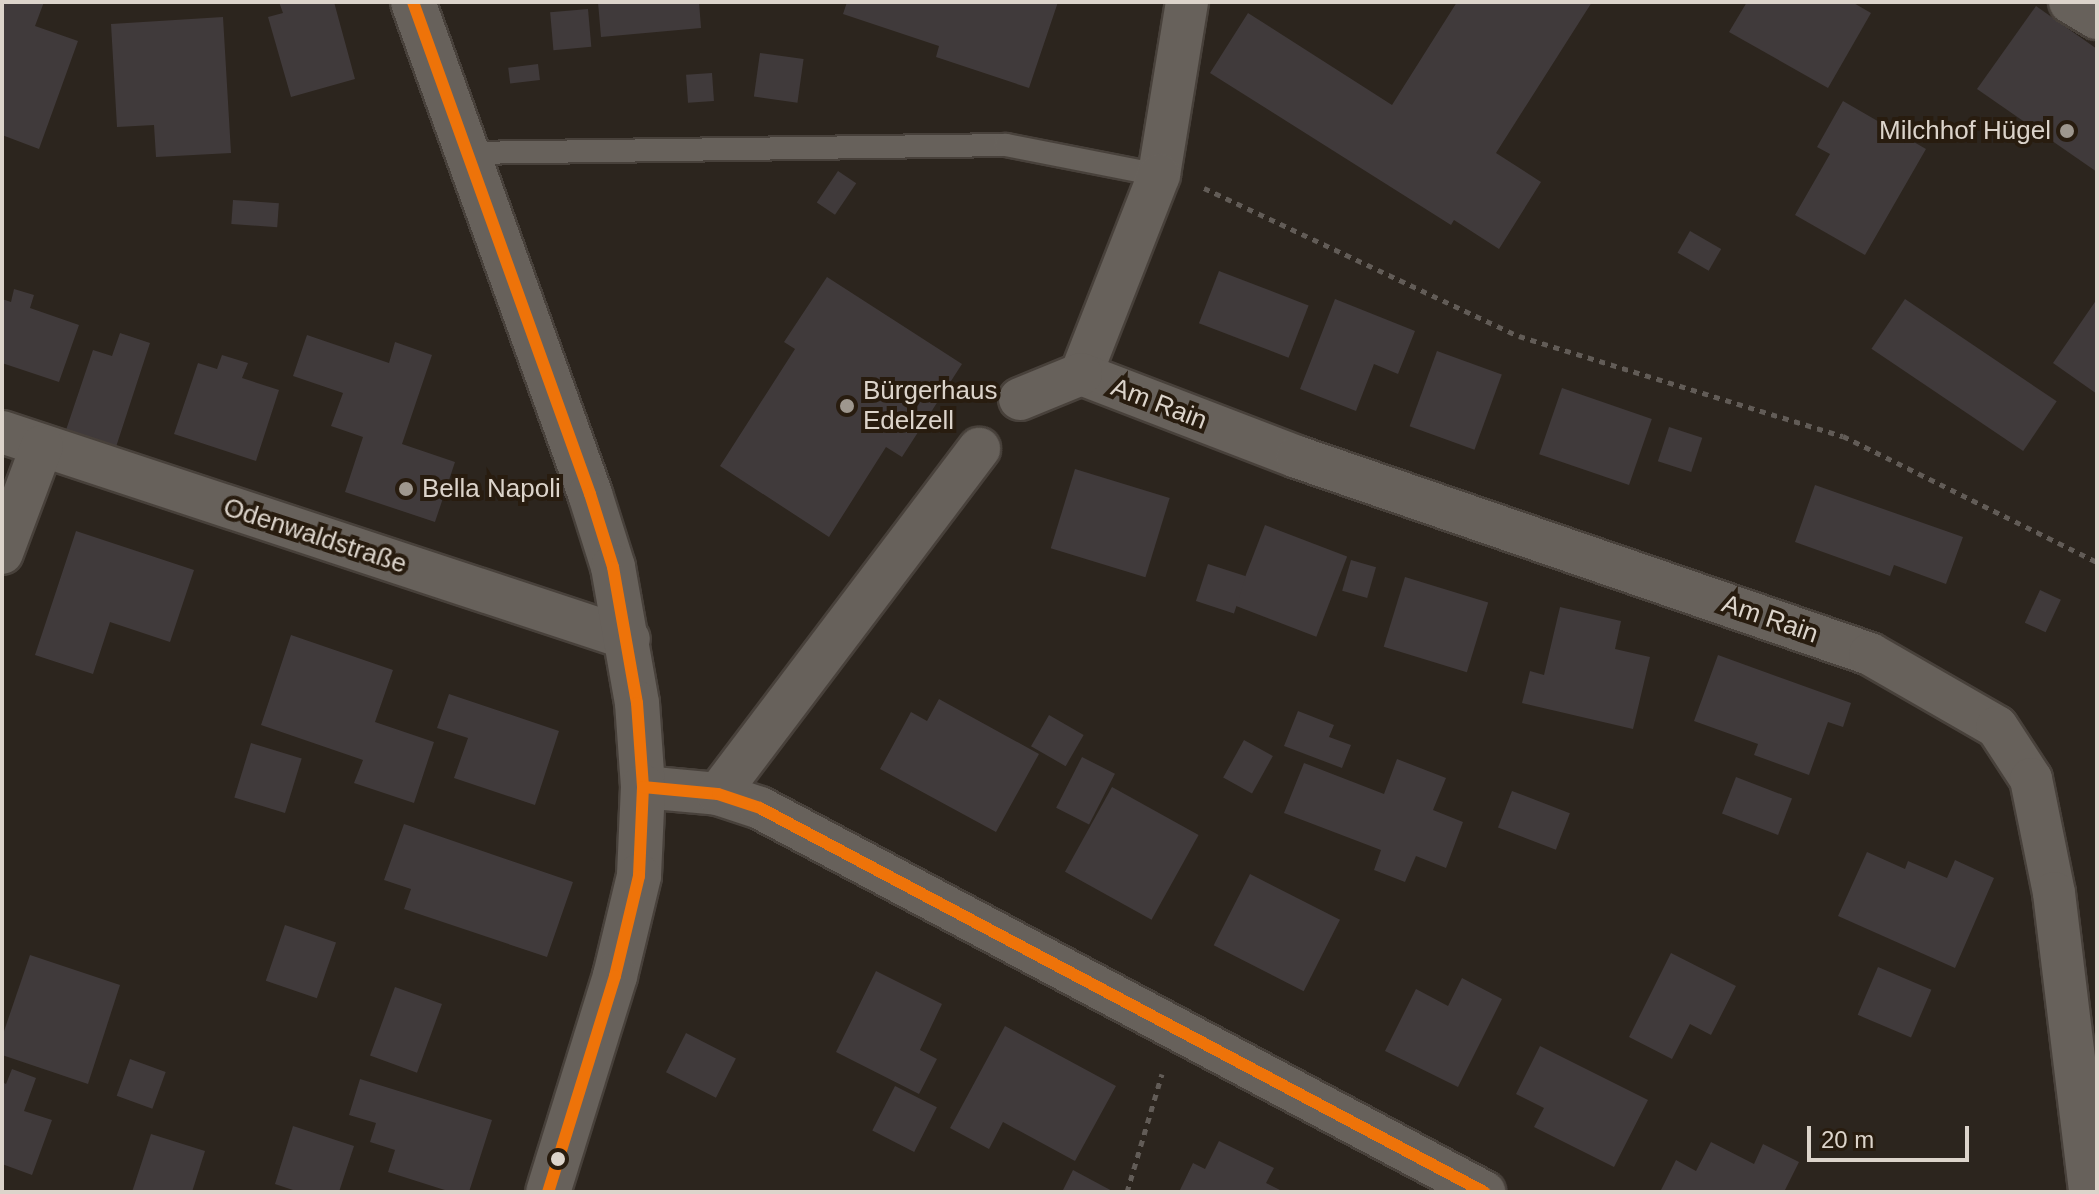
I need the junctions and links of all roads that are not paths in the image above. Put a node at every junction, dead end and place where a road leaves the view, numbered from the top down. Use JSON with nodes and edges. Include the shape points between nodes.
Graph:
{"nodes":[{"id":1,"x":413,"y":2,"type":"edge"},
{"id":2,"x":1187,"y":2,"type":"edge"},
{"id":3,"x":2070,"y":2,"type":"edge"},
{"id":4,"x":2097,"y":18,"type":"edge"},
{"id":5,"x":467,"y":153,"type":"junction"},
{"id":6,"x":1159,"y":175,"type":"junction"},
{"id":7,"x":1081,"y":374,"type":"junction"},
{"id":8,"x":1020,"y":399,"type":"dead end"},
{"id":9,"x":2,"y":432,"type":"edge"},
{"id":10,"x":42,"y":446,"type":"junction"},
{"id":11,"x":979,"y":449,"type":"dead end"},
{"id":12,"x":2,"y":553,"type":"edge"},
{"id":13,"x":629,"y":639,"type":"junction"},
{"id":14,"x":643,"y":787,"type":"junction"},
{"id":15,"x":718,"y":794,"type":"junction"},
{"id":16,"x":548,"y":1192,"type":"edge"},
{"id":17,"x":1484,"y":1192,"type":"edge"},
{"id":18,"x":2090,"y":1192,"type":"edge"}],
"edges":[{"from":1,"to":5,"type":"street"},
{"from":2,"to":6,"type":"street","name":"Am Rain"},
{"from":3,"to":4,"type":"street"},
{"from":5,"to":6,"type":"lane","via":[[1006,145]]},
{"from":5,"to":13,"type":"street","via":[[590,494]]},
{"from":6,"to":7,"type":"street","name":"Am Rain"},
{"from":7,"to":8,"type":"street","name":"Am Rain"},
{"from":7,"to":18,"type":"street","name":"Am Rain","via":[[1297,457],[1870,654],[1997,727],[2031,779],[2052,878]]},
{"from":9,"to":10,"type":"street","name":"Odenwaldstraße"},
{"from":10,"to":12,"type":"street"},
{"from":10,"to":13,"type":"street","name":"Odenwaldstraße"},
{"from":11,"to":15,"type":"street"},
{"from":13,"to":14,"type":"street"},
{"from":14,"to":15,"type":"street"},
{"from":14,"to":16,"type":"street","via":[[639,876],[627,930]]},
{"from":15,"to":17,"type":"street","via":[[760,808]]}]}
